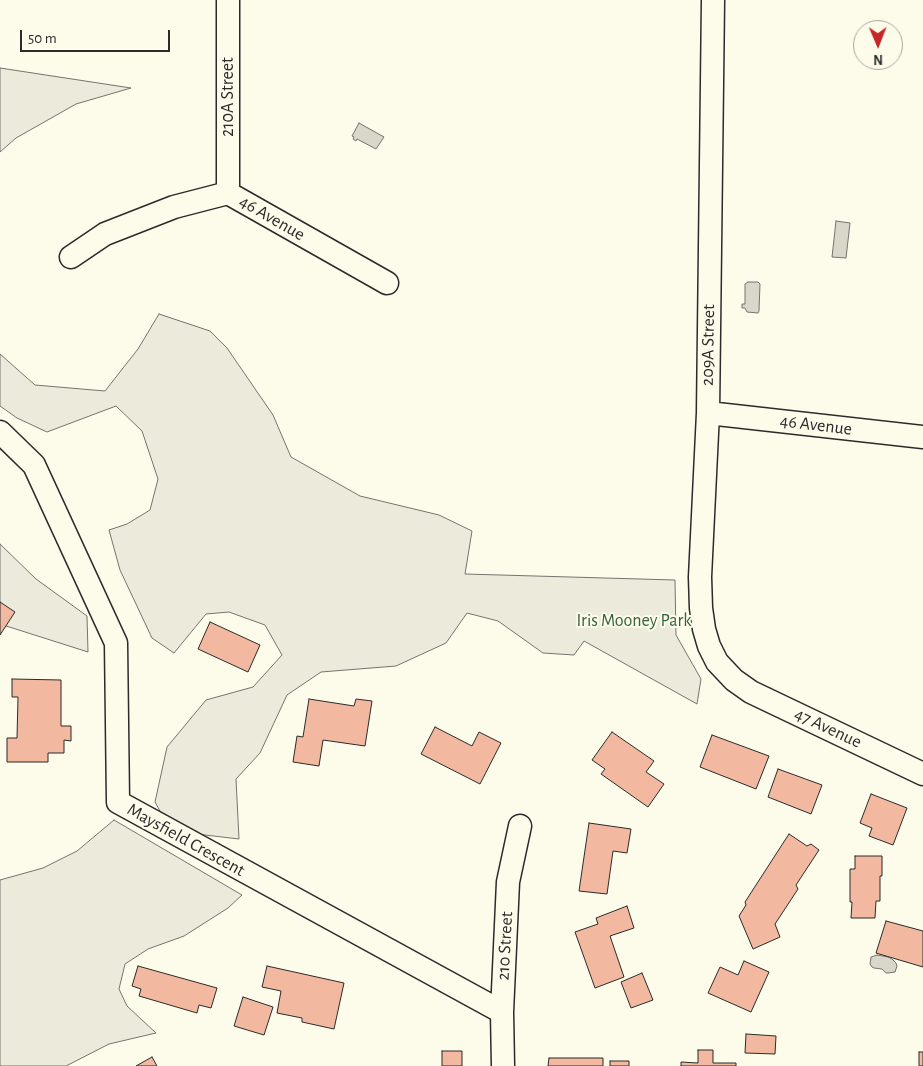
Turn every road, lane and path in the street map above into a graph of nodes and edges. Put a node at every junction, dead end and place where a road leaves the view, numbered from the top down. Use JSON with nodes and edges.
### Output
{"nodes":[{"id":1,"x":228,"y":0,"type":"edge"},
{"id":2,"x":712,"y":0,"type":"edge"},
{"id":3,"x":228,"y":193,"type":"junction"},
{"id":4,"x":71,"y":257,"type":"dead end"},
{"id":5,"x":387,"y":283,"type":"dead end"},
{"id":6,"x":708,"y":413,"type":"junction"},
{"id":7,"x":0,"y":432,"type":"edge"},
{"id":8,"x":923,"y":437,"type":"edge"},
{"id":9,"x":734,"y":680,"type":"joint"},
{"id":10,"x":923,"y":774,"type":"edge"},
{"id":11,"x":520,"y":826,"type":"dead end"},
{"id":12,"x":502,"y":1012,"type":"junction"},
{"id":13,"x":503,"y":1066,"type":"edge"}],
"edges":[{"from":1,"to":3,"type":"street","name":"210A Street"},
{"from":2,"to":6,"type":"street","name":"209A Street"},
{"from":3,"to":4,"type":"street","name":"46 Avenue"},
{"from":3,"to":5,"type":"street","name":"46 Avenue"},
{"from":6,"to":8,"type":"street","name":"46 Avenue"},
{"from":6,"to":9,"type":"street","name":"209A Street"},
{"from":7,"to":12,"type":"street","name":"Maysfield Crescent"},
{"from":9,"to":10,"type":"street","name":"47 Avenue"},
{"from":11,"to":12,"type":"street","name":"210 Street"},
{"from":12,"to":13,"type":"street","name":"210 Street"}]}
